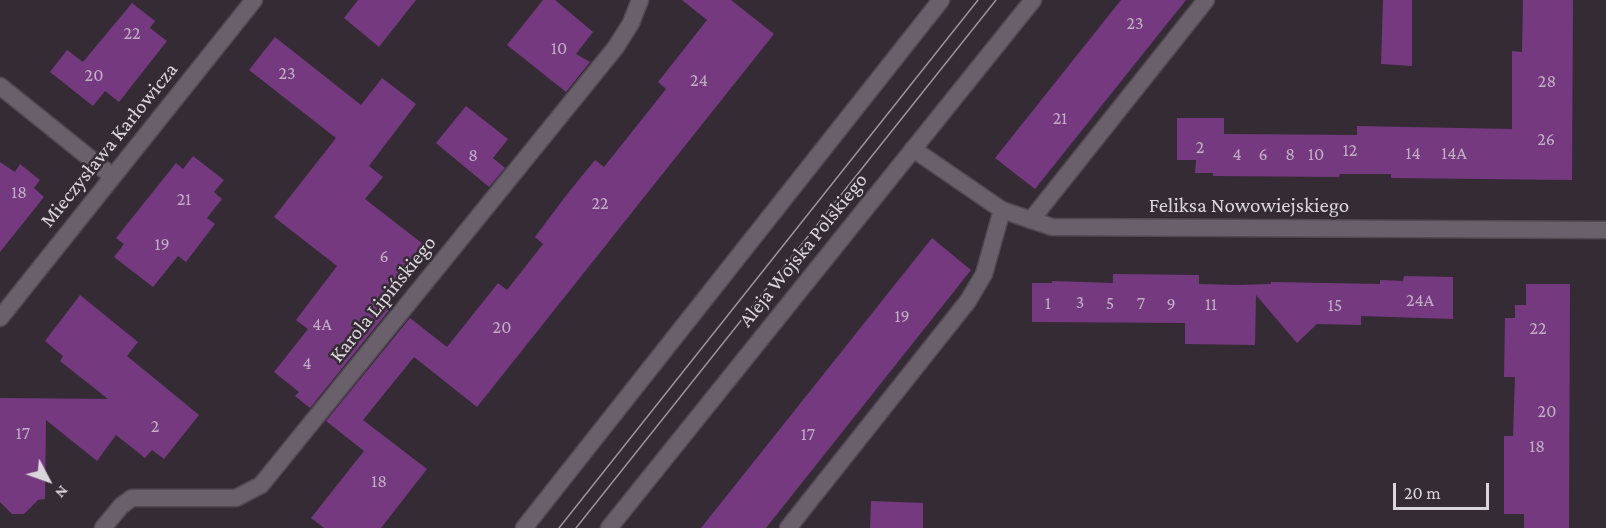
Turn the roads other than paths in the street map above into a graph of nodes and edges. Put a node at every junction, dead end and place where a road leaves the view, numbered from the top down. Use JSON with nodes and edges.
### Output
{"nodes":[{"id":1,"x":254,"y":0,"type":"edge"},
{"id":2,"x":640,"y":0,"type":"edge"},
{"id":3,"x":941,"y":0,"type":"edge"},
{"id":4,"x":1033,"y":0,"type":"edge"},
{"id":5,"x":1206,"y":0,"type":"edge"},
{"id":6,"x":0,"y":86,"type":"edge"},
{"id":7,"x":913,"y":149,"type":"junction"},
{"id":8,"x":112,"y":176,"type":"junction"},
{"id":9,"x":1002,"y":210,"type":"junction"},
{"id":10,"x":1031,"y":220,"type":"junction"},
{"id":11,"x":1606,"y":230,"type":"edge"},
{"id":12,"x":0,"y":318,"type":"edge"},
{"id":13,"x":103,"y":528,"type":"edge"},
{"id":14,"x":524,"y":528,"type":"edge"},
{"id":15,"x":609,"y":528,"type":"edge"},
{"id":16,"x":788,"y":528,"type":"edge"}],
"edges":[{"from":1,"to":8,"type":"street","name":"Mieczysława Karłowicza"},
{"from":2,"to":13,"type":"street","name":"Karola Lipińskiego"},
{"from":3,"to":14,"type":"street"},
{"from":4,"to":7,"type":"street","name":"Aleja Wojska Polskiego"},
{"from":5,"to":10,"type":"street"},
{"from":6,"to":8,"type":"street"},
{"from":7,"to":9,"type":"street","name":"Feliksa Nowowiejskiego"},
{"from":7,"to":15,"type":"street","name":"Aleja Wojska Polskiego"},
{"from":8,"to":12,"type":"street","name":"Mieczysława Karłowicza"},
{"from":9,"to":10,"type":"street","name":"Feliksa Nowowiejskiego"},
{"from":9,"to":16,"type":"street"},
{"from":10,"to":11,"type":"street","name":"Feliksa Nowowiejskiego"}]}
